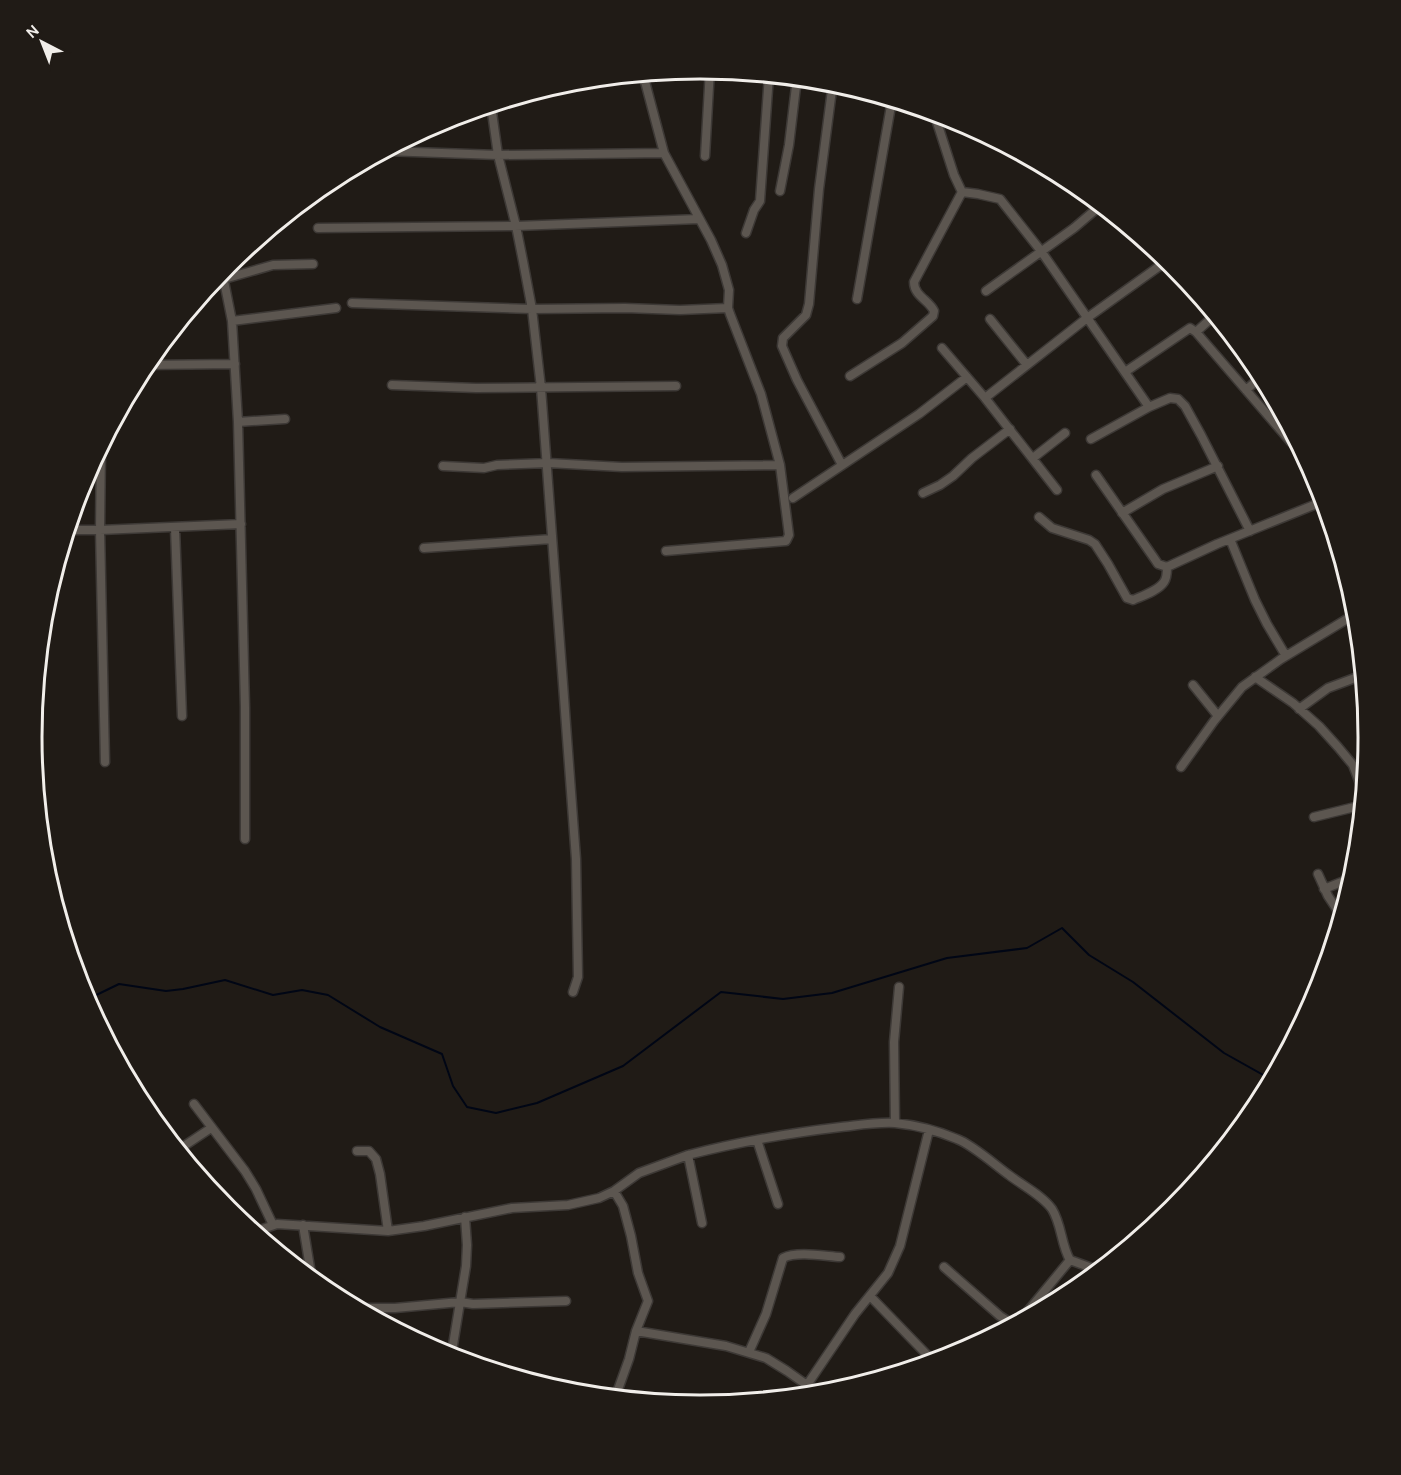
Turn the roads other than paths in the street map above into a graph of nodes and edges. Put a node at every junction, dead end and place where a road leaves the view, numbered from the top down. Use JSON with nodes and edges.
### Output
{"nodes":[{"id":1,"x":709,"y":79,"type":"edge"},
{"id":2,"x":645,"y":81,"type":"edge"},
{"id":3,"x":768,"y":83,"type":"edge"},
{"id":4,"x":796,"y":87,"type":"edge"},
{"id":5,"x":832,"y":93,"type":"edge"},
{"id":6,"x":891,"y":107,"type":"edge"},
{"id":7,"x":492,"y":113,"type":"edge"},
{"id":8,"x":937,"y":124,"type":"edge"},
{"id":9,"x":399,"y":152,"type":"edge"},
{"id":10,"x":664,"y":153,"type":"junction"},
{"id":11,"x":498,"y":155,"type":"junction"},
{"id":12,"x":705,"y":156,"type":"dead end"},
{"id":13,"x":780,"y":191,"type":"dead end"},
{"id":14,"x":962,"y":192,"type":"junction"},
{"id":15,"x":1095,"y":210,"type":"edge"},
{"id":16,"x":699,"y":219,"type":"junction"},
{"id":17,"x":516,"y":226,"type":"junction"},
{"id":18,"x":318,"y":228,"type":"dead end"},
{"id":19,"x":746,"y":233,"type":"dead end"},
{"id":20,"x":1041,"y":251,"type":"junction"},
{"id":21,"x":313,"y":264,"type":"dead end"},
{"id":22,"x":1160,"y":266,"type":"edge"},
{"id":23,"x":234,"y":273,"type":"edge"},
{"id":24,"x":225,"y":283,"type":"edge"},
{"id":25,"x":986,"y":291,"type":"dead end"},
{"id":26,"x":857,"y":299,"type":"dead end"},
{"id":27,"x":352,"y":303,"type":"dead end"},
{"id":28,"x":336,"y":308,"type":"dead end"},
{"id":29,"x":728,"y":308,"type":"junction"},
{"id":30,"x":532,"y":309,"type":"junction"},
{"id":31,"x":1087,"y":318,"type":"junction"},
{"id":32,"x":990,"y":319,"type":"dead end"},
{"id":33,"x":1209,"y":320,"type":"edge"},
{"id":34,"x":232,"y":321,"type":"junction"},
{"id":35,"x":1196,"y":332,"type":"junction"},
{"id":36,"x":942,"y":348,"type":"dead end"},
{"id":37,"x":235,"y":364,"type":"junction"},
{"id":38,"x":158,"y":365,"type":"edge"},
{"id":39,"x":1027,"y":365,"type":"junction"},
{"id":40,"x":1125,"y":372,"type":"junction"},
{"id":41,"x":850,"y":376,"type":"dead end"},
{"id":42,"x":967,"y":377,"type":"junction"},
{"id":43,"x":1255,"y":382,"type":"edge"},
{"id":44,"x":392,"y":385,"type":"dead end"},
{"id":45,"x":676,"y":386,"type":"dead end"},
{"id":46,"x":542,"y":388,"type":"junction"},
{"id":47,"x":1246,"y":390,"type":"junction"},
{"id":48,"x":985,"y":398,"type":"junction"},
{"id":49,"x":1149,"y":407,"type":"junction"},
{"id":50,"x":285,"y":419,"type":"dead end"},
{"id":51,"x":238,"y":422,"type":"junction"},
{"id":52,"x":1010,"y":429,"type":"junction"},
{"id":53,"x":1065,"y":433,"type":"dead end"},
{"id":54,"x":1286,"y":436,"type":"edge"},
{"id":55,"x":1091,"y":439,"type":"dead end"},
{"id":56,"x":1033,"y":458,"type":"junction"},
{"id":57,"x":548,"y":463,"type":"junction"},
{"id":58,"x":780,"y":465,"type":"junction"},
{"id":59,"x":842,"y":465,"type":"junction"},
{"id":60,"x":443,"y":466,"type":"dead end"},
{"id":61,"x":1218,"y":466,"type":"junction"},
{"id":62,"x":101,"y":467,"type":"edge"},
{"id":63,"x":1096,"y":475,"type":"dead end"},
{"id":64,"x":1057,"y":490,"type":"dead end"},
{"id":65,"x":923,"y":493,"type":"dead end"},
{"id":66,"x":793,"y":498,"type":"dead end"},
{"id":67,"x":1316,"y":504,"type":"edge"},
{"id":68,"x":1122,"y":513,"type":"junction"},
{"id":69,"x":1039,"y":517,"type":"dead end"},
{"id":70,"x":241,"y":525,"type":"junction"},
{"id":71,"x":175,"y":528,"type":"junction"},
{"id":72,"x":76,"y":530,"type":"edge"},
{"id":73,"x":100,"y":530,"type":"junction"},
{"id":74,"x":1250,"y":531,"type":"junction"},
{"id":75,"x":1230,"y":538,"type":"junction"},
{"id":76,"x":552,"y":539,"type":"junction"},
{"id":77,"x":424,"y":548,"type":"dead end"},
{"id":78,"x":666,"y":551,"type":"dead end"},
{"id":79,"x":1167,"y":567,"type":"junction"},
{"id":80,"x":1348,"y":619,"type":"edge"},
{"id":81,"x":1286,"y":656,"type":"junction"},
{"id":82,"x":1255,"y":677,"type":"junction"},
{"id":83,"x":1356,"y":678,"type":"edge"},
{"id":84,"x":1193,"y":685,"type":"dead end"},
{"id":85,"x":1299,"y":709,"type":"junction"},
{"id":86,"x":182,"y":716,"type":"dead end"},
{"id":87,"x":1218,"y":716,"type":"junction"},
{"id":88,"x":105,"y":762,"type":"dead end"},
{"id":89,"x":1181,"y":767,"type":"dead end"},
{"id":90,"x":1358,"y":778,"type":"edge"},
{"id":91,"x":1355,"y":808,"type":"edge"},
{"id":92,"x":1314,"y":817,"type":"dead end"},
{"id":93,"x":244,"y":839,"type":"dead end"},
{"id":94,"x":1318,"y":874,"type":"dead end"},
{"id":95,"x":1343,"y":882,"type":"edge"},
{"id":96,"x":1324,"y":889,"type":"junction"},
{"id":97,"x":1337,"y":909,"type":"edge"},
{"id":98,"x":898,"y":987,"type":"dead end"},
{"id":99,"x":573,"y":992,"type":"dead end"},
{"id":100,"x":194,"y":1104,"type":"dead end"},
{"id":101,"x":894,"y":1123,"type":"junction"},
{"id":102,"x":211,"y":1128,"type":"junction"},
{"id":103,"x":929,"y":1130,"type":"junction"},
{"id":104,"x":758,"y":1140,"type":"junction"},
{"id":105,"x":184,"y":1146,"type":"edge"},
{"id":106,"x":357,"y":1151,"type":"dead end"},
{"id":107,"x":688,"y":1155,"type":"junction"},
{"id":108,"x":614,"y":1191,"type":"junction"},
{"id":109,"x":778,"y":1204,"type":"dead end"},
{"id":110,"x":465,"y":1217,"type":"junction"},
{"id":111,"x":702,"y":1223,"type":"dead end"},
{"id":112,"x":273,"y":1225,"type":"junction"},
{"id":113,"x":303,"y":1225,"type":"junction"},
{"id":114,"x":262,"y":1229,"type":"edge"},
{"id":115,"x":388,"y":1231,"type":"junction"},
{"id":116,"x":840,"y":1257,"type":"dead end"},
{"id":117,"x":1070,"y":1260,"type":"junction"},
{"id":118,"x":310,"y":1267,"type":"edge"},
{"id":119,"x":944,"y":1267,"type":"dead end"},
{"id":120,"x":1090,"y":1268,"type":"edge"},
{"id":121,"x":870,"y":1296,"type":"junction"},
{"id":122,"x":566,"y":1301,"type":"dead end"},
{"id":123,"x":460,"y":1302,"type":"junction"},
{"id":124,"x":371,"y":1308,"type":"edge"},
{"id":125,"x":1029,"y":1308,"type":"edge"},
{"id":126,"x":1008,"y":1320,"type":"edge"},
{"id":127,"x":636,"y":1331,"type":"junction"},
{"id":128,"x":453,"y":1347,"type":"edge"},
{"id":129,"x":749,"y":1352,"type":"junction"},
{"id":130,"x":927,"y":1355,"type":"edge"},
{"id":131,"x":807,"y":1385,"type":"joint"},
{"id":132,"x":618,"y":1390,"type":"edge"}],
"edges":[{"from":1,"to":12,"type":"street"},
{"from":2,"to":10,"type":"street"},
{"from":3,"to":19,"type":"street"},
{"from":4,"to":13,"type":"street"},
{"from":5,"to":59,"type":"street"},
{"from":6,"to":26,"type":"street"},
{"from":7,"to":11,"type":"street"},
{"from":8,"to":14,"type":"street"},
{"from":9,"to":11,"type":"street"},
{"from":10,"to":11,"type":"street"},
{"from":10,"to":16,"type":"street"},
{"from":11,"to":17,"type":"street"},
{"from":14,"to":20,"type":"street"},
{"from":14,"to":41,"type":"street"},
{"from":15,"to":20,"type":"street"},
{"from":16,"to":17,"type":"street"},
{"from":16,"to":29,"type":"street"},
{"from":17,"to":18,"type":"street"},
{"from":17,"to":30,"type":"street"},
{"from":20,"to":25,"type":"street"},
{"from":20,"to":31,"type":"street"},
{"from":21,"to":23,"type":"street"},
{"from":22,"to":31,"type":"street"},
{"from":24,"to":34,"type":"street"},
{"from":27,"to":30,"type":"street"},
{"from":28,"to":34,"type":"street"},
{"from":29,"to":30,"type":"street"},
{"from":29,"to":58,"type":"street"},
{"from":30,"to":46,"type":"street"},
{"from":31,"to":39,"type":"street"},
{"from":31,"to":40,"type":"street"},
{"from":32,"to":39,"type":"street"},
{"from":33,"to":35,"type":"street"},
{"from":34,"to":37,"type":"street"},
{"from":35,"to":40,"type":"street"},
{"from":35,"to":47,"type":"street"},
{"from":36,"to":42,"type":"street"},
{"from":37,"to":38,"type":"street"},
{"from":37,"to":51,"type":"street"},
{"from":39,"to":48,"type":"street"},
{"from":40,"to":49,"type":"street"},
{"from":42,"to":48,"type":"street"},
{"from":42,"to":59,"type":"street"},
{"from":43,"to":47,"type":"street"},
{"from":44,"to":46,"type":"street"},
{"from":45,"to":46,"type":"street"},
{"from":46,"to":57,"type":"street"},
{"from":47,"to":54,"type":"street"},
{"from":48,"to":52,"type":"street"},
{"from":49,"to":55,"type":"street"},
{"from":49,"to":61,"type":"street"},
{"from":50,"to":51,"type":"street"},
{"from":51,"to":70,"type":"street"},
{"from":52,"to":56,"type":"street"},
{"from":52,"to":65,"type":"street"},
{"from":53,"to":56,"type":"street"},
{"from":56,"to":64,"type":"street"},
{"from":57,"to":58,"type":"street"},
{"from":57,"to":60,"type":"street"},
{"from":57,"to":76,"type":"street"},
{"from":58,"to":78,"type":"street"},
{"from":59,"to":66,"type":"street"},
{"from":61,"to":68,"type":"street"},
{"from":61,"to":74,"type":"street"},
{"from":62,"to":73,"type":"street"},
{"from":63,"to":68,"type":"street"},
{"from":67,"to":74,"type":"street"},
{"from":68,"to":79,"type":"street"},
{"from":69,"to":79,"type":"street"},
{"from":70,"to":71,"type":"street"},
{"from":70,"to":93,"type":"street"},
{"from":71,"to":73,"type":"street"},
{"from":71,"to":86,"type":"street"},
{"from":72,"to":73,"type":"street"},
{"from":73,"to":88,"type":"street"},
{"from":74,"to":75,"type":"street"},
{"from":75,"to":79,"type":"street"},
{"from":75,"to":81,"type":"street"},
{"from":76,"to":77,"type":"street"},
{"from":76,"to":99,"type":"street"},
{"from":80,"to":81,"type":"street"},
{"from":81,"to":82,"type":"street"},
{"from":82,"to":85,"type":"street"},
{"from":82,"to":87,"type":"street"},
{"from":83,"to":85,"type":"street"},
{"from":84,"to":87,"type":"street"},
{"from":85,"to":90,"type":"street"},
{"from":87,"to":89,"type":"street"},
{"from":91,"to":92,"type":"street"},
{"from":94,"to":96,"type":"street"},
{"from":95,"to":96,"type":"street"},
{"from":96,"to":97,"type":"street"},
{"from":98,"to":101,"type":"street"},
{"from":100,"to":102,"type":"street"},
{"from":101,"to":103,"type":"street"},
{"from":101,"to":104,"type":"street"},
{"from":102,"to":105,"type":"street"},
{"from":102,"to":112,"type":"street"},
{"from":103,"to":117,"type":"street"},
{"from":103,"to":121,"type":"street"},
{"from":104,"to":107,"type":"street"},
{"from":104,"to":109,"type":"street"},
{"from":106,"to":115,"type":"street"},
{"from":107,"to":108,"type":"street"},
{"from":107,"to":111,"type":"street"},
{"from":108,"to":110,"type":"street"},
{"from":108,"to":127,"type":"street"},
{"from":110,"to":115,"type":"street"},
{"from":110,"to":123,"type":"street"},
{"from":112,"to":113,"type":"street"},
{"from":112,"to":114,"type":"street"},
{"from":113,"to":115,"type":"street"},
{"from":113,"to":118,"type":"street"},
{"from":116,"to":129,"type":"street"},
{"from":117,"to":120,"type":"street"},
{"from":117,"to":125,"type":"street"},
{"from":119,"to":126,"type":"street"},
{"from":121,"to":130,"type":"street"},
{"from":121,"to":131,"type":"street"},
{"from":122,"to":123,"type":"street"},
{"from":123,"to":124,"type":"street"},
{"from":123,"to":128,"type":"street"},
{"from":127,"to":129,"type":"street"},
{"from":127,"to":132,"type":"street"},
{"from":129,"to":131,"type":"street"}]}
